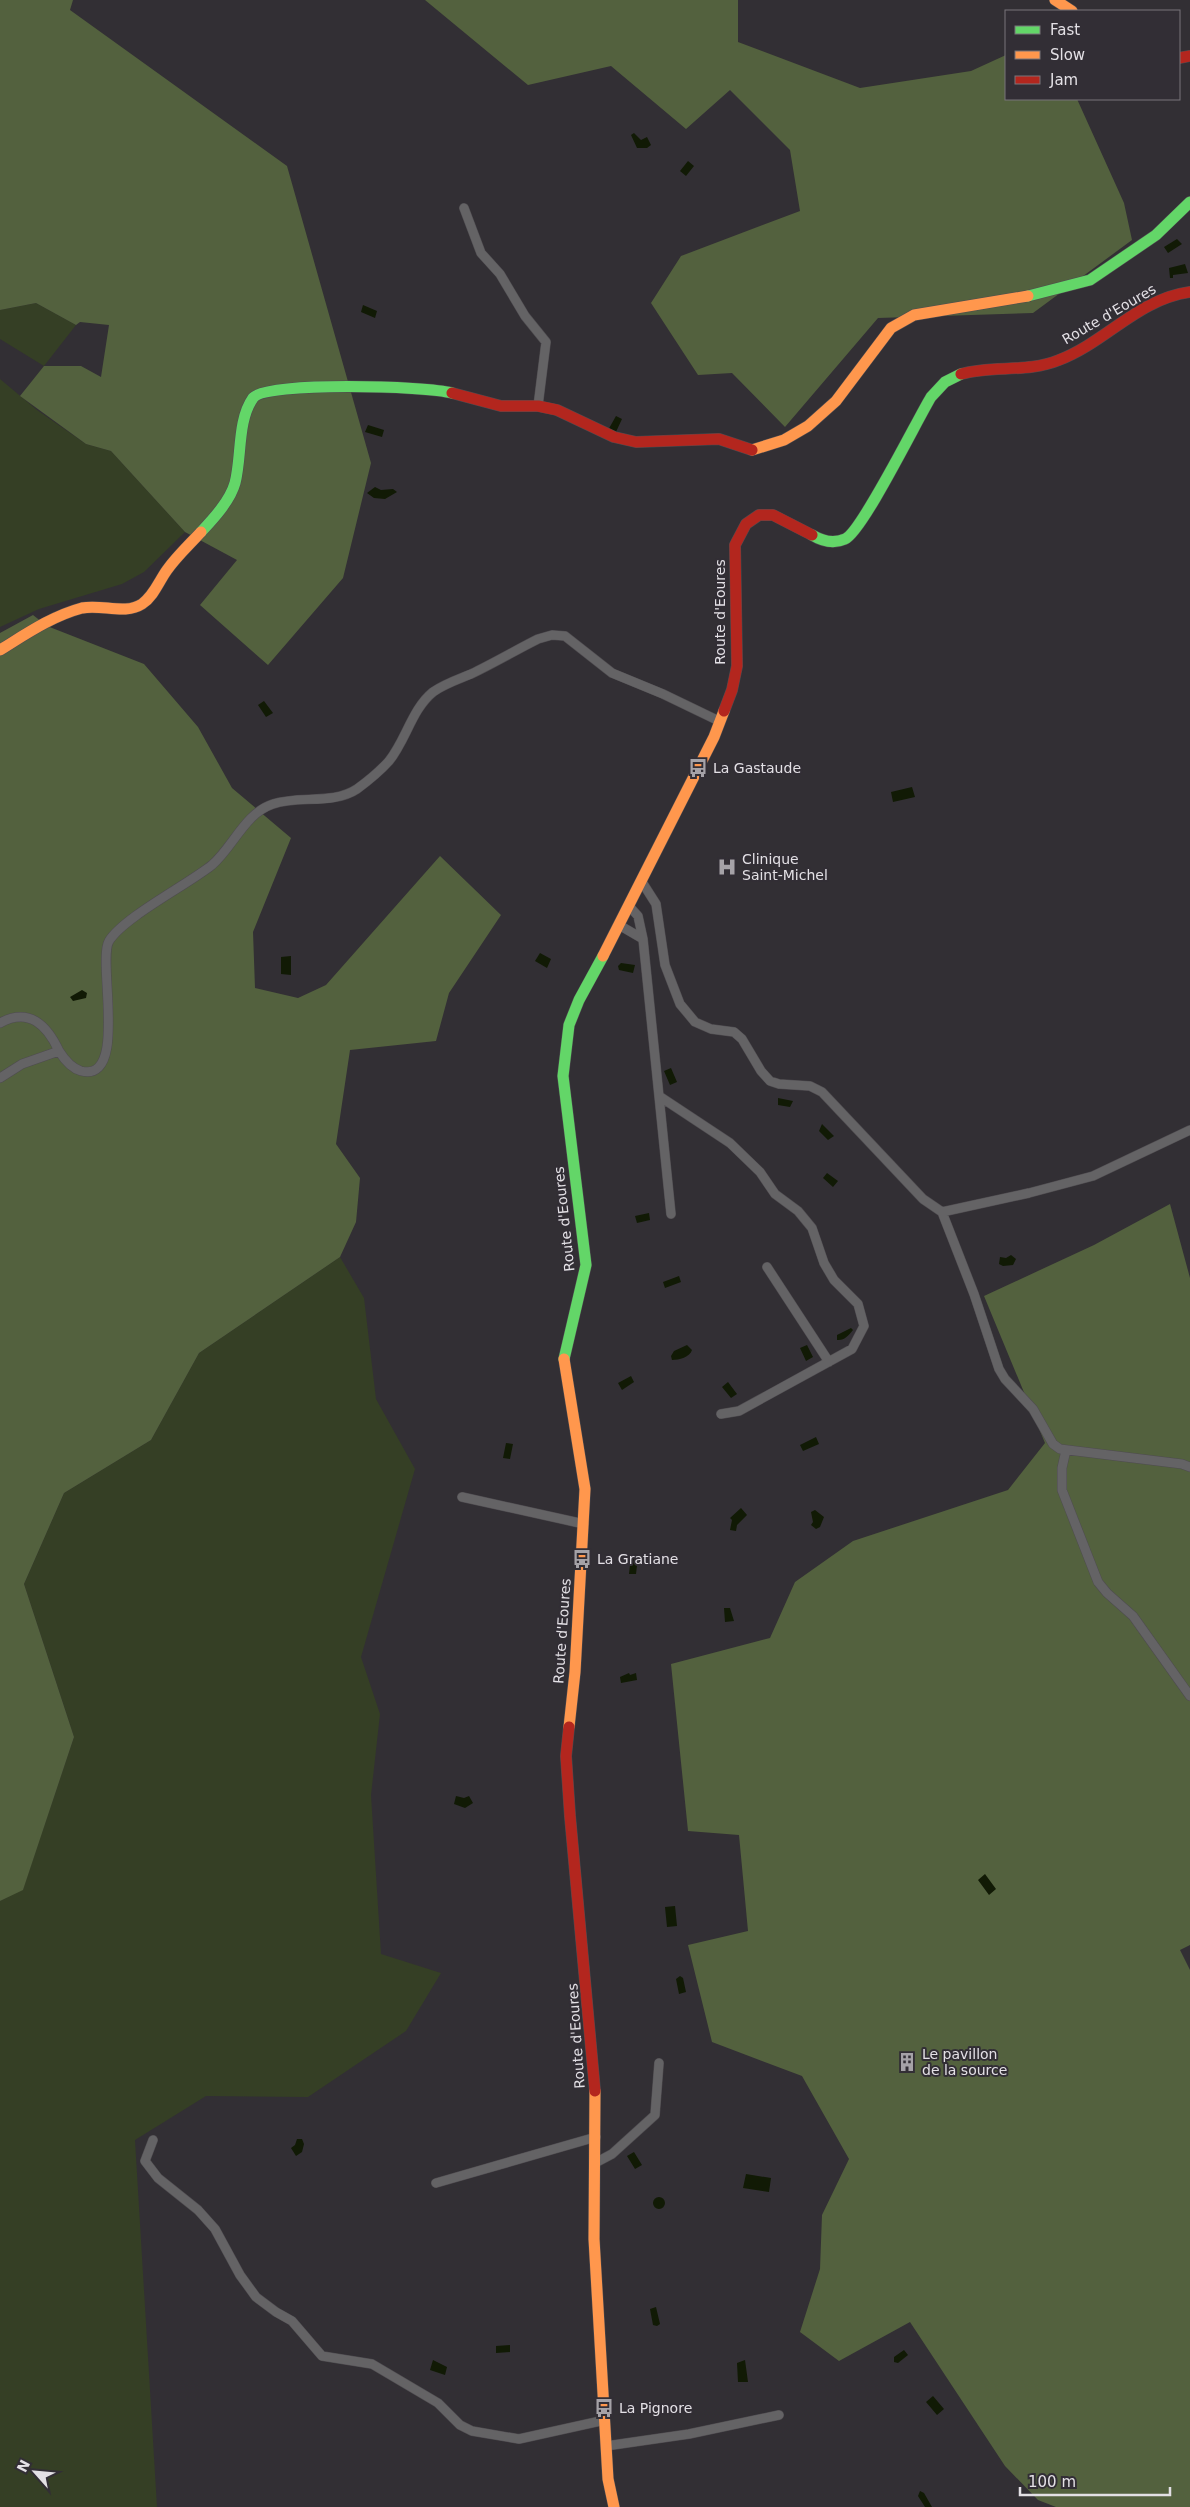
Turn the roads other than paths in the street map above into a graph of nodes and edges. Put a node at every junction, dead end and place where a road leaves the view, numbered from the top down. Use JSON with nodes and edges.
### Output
{"nodes":[{"id":1,"x":1054,"y":0,"type":"edge"},
{"id":2,"x":1070,"y":10,"type":"edge"},
{"id":3,"x":1190,"y":202,"type":"edge"},
{"id":4,"x":464,"y":208,"type":"dead end"},
{"id":5,"x":1190,"y":292,"type":"edge"},
{"id":6,"x":538,"y":406,"type":"junction"},
{"id":7,"x":0,"y":650,"type":"edge"},
{"id":8,"x":720,"y":721,"type":"junction"},
{"id":9,"x":642,"y":882,"type":"junction"},
{"id":10,"x":628,"y":906,"type":"junction"},
{"id":11,"x":618,"y":925,"type":"junction"},
{"id":12,"x":643,"y":939,"type":"junction"},
{"id":13,"x":0,"y":1023,"type":"edge"},
{"id":14,"x":59,"y":1051,"type":"junction"},
{"id":15,"x":0,"y":1078,"type":"edge"},
{"id":16,"x":659,"y":1096,"type":"junction"},
{"id":17,"x":1190,"y":1130,"type":"edge"},
{"id":18,"x":942,"y":1212,"type":"junction"},
{"id":19,"x":672,"y":1214,"type":"dead end"},
{"id":20,"x":767,"y":1267,"type":"dead end"},
{"id":21,"x":829,"y":1362,"type":"junction"},
{"id":22,"x":721,"y":1414,"type":"dead end"},
{"id":23,"x":1066,"y":1450,"type":"junction"},
{"id":24,"x":1190,"y":1467,"type":"edge"},
{"id":25,"x":462,"y":1497,"type":"dead end"},
{"id":26,"x":584,"y":1524,"type":"junction"},
{"id":27,"x":1190,"y":1696,"type":"edge"},
{"id":28,"x":659,"y":2063,"type":"dead end"},
{"id":29,"x":596,"y":2137,"type":"junction"},
{"id":30,"x":153,"y":2140,"type":"dead end"},
{"id":31,"x":596,"y":2164,"type":"junction"},
{"id":32,"x":436,"y":2183,"type":"dead end"},
{"id":33,"x":779,"y":2415,"type":"dead end"},
{"id":34,"x":605,"y":2420,"type":"junction"},
{"id":35,"x":606,"y":2446,"type":"junction"},
{"id":36,"x":614,"y":2507,"type":"edge"}],
"edges":[{"from":1,"to":2,"type":"street"},
{"from":3,"to":6,"type":"street"},
{"from":4,"to":6,"type":"street"},
{"from":5,"to":8,"type":"street","name":"Route d'Eoures"},
{"from":6,"to":7,"type":"street"},
{"from":8,"to":9,"type":"street","name":"Route d'Eoures"},
{"from":8,"to":14,"type":"street"},
{"from":9,"to":10,"type":"street","name":"Route d'Eoures"},
{"from":9,"to":18,"type":"street"},
{"from":10,"to":11,"type":"street","name":"Route d'Eoures"},
{"from":10,"to":12,"type":"street"},
{"from":11,"to":12,"type":"street"},
{"from":11,"to":26,"type":"street","name":"Route d'Eoures"},
{"from":12,"to":16,"type":"street"},
{"from":13,"to":14,"type":"street"},
{"from":14,"to":15,"type":"street"},
{"from":16,"to":19,"type":"street"},
{"from":16,"to":21,"type":"street"},
{"from":17,"to":18,"type":"street"},
{"from":18,"to":23,"type":"street"},
{"from":20,"to":21,"type":"street"},
{"from":21,"to":22,"type":"street"},
{"from":23,"to":24,"type":"street"},
{"from":23,"to":27,"type":"street"},
{"from":25,"to":26,"type":"street"},
{"from":26,"to":29,"type":"street","name":"Route d'Eoures"},
{"from":28,"to":31,"type":"street"},
{"from":29,"to":31,"type":"street","name":"Route d'Eoures"},
{"from":29,"to":32,"type":"street"},
{"from":30,"to":34,"type":"street"},
{"from":31,"to":34,"type":"street","name":"Route d'Eoures"},
{"from":33,"to":35,"type":"street"},
{"from":34,"to":35,"type":"street","name":"Route d'Eoures"},
{"from":35,"to":36,"type":"street","name":"Route d'Eoures"}]}
